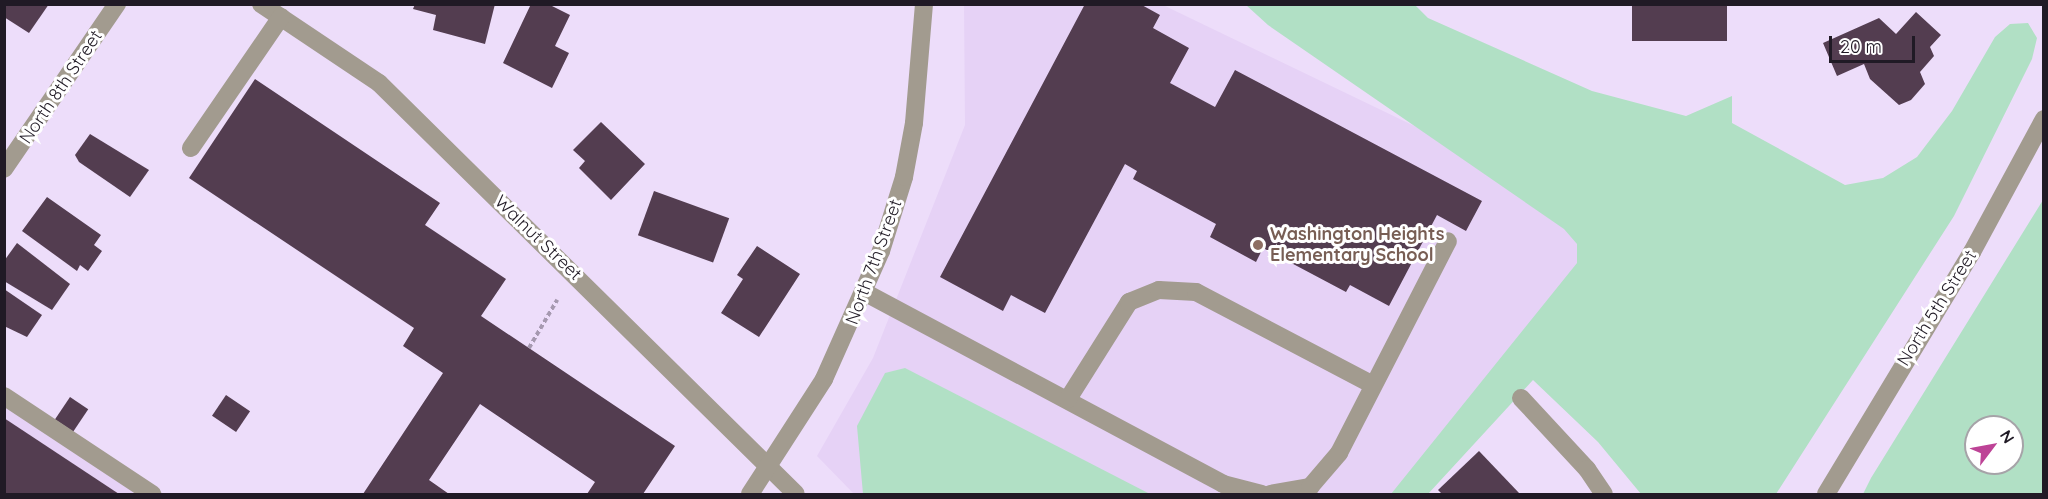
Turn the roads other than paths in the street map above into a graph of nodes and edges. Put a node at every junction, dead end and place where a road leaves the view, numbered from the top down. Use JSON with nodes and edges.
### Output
{"nodes":[{"id":1,"x":117,"y":4,"type":"edge"},
{"id":2,"x":261,"y":4,"type":"edge"},
{"id":3,"x":924,"y":4,"type":"edge"},
{"id":4,"x":280,"y":17,"type":"junction"},
{"id":5,"x":2043,"y":120,"type":"edge"},
{"id":6,"x":191,"y":148,"type":"dead end"},
{"id":7,"x":4,"y":169,"type":"edge"},
{"id":8,"x":1448,"y":241,"type":"dead end"},
{"id":9,"x":864,"y":292,"type":"junction"},
{"id":10,"x":1374,"y":385,"type":"junction"},
{"id":11,"x":4,"y":396,"type":"edge"},
{"id":12,"x":1521,"y":398,"type":"dead end"},
{"id":13,"x":1068,"y":399,"type":"junction"},
{"id":14,"x":769,"y":466,"type":"junction"},
{"id":15,"x":152,"y":495,"type":"edge"},
{"id":16,"x":750,"y":495,"type":"edge"},
{"id":17,"x":796,"y":495,"type":"edge"},
{"id":18,"x":1262,"y":495,"type":"edge"},
{"id":19,"x":1270,"y":495,"type":"edge"},
{"id":20,"x":1604,"y":495,"type":"edge"},
{"id":21,"x":1826,"y":495,"type":"edge"}],
"edges":[{"from":1,"to":7,"type":"street","name":"North 8th Street"},
{"from":2,"to":4,"type":"street","name":"Walnut Street"},
{"from":3,"to":9,"type":"street","name":"North 7th Street"},
{"from":4,"to":6,"type":"street"},
{"from":4,"to":14,"type":"street","name":"Walnut Street"},
{"from":5,"to":21,"type":"street","name":"North 5th Street"},
{"from":8,"to":10,"type":"street"},
{"from":9,"to":13,"type":"street"},
{"from":9,"to":14,"type":"street","name":"North 7th Street"},
{"from":10,"to":13,"type":"street"},
{"from":10,"to":19,"type":"street"},
{"from":11,"to":15,"type":"street"},
{"from":12,"to":20,"type":"street"},
{"from":13,"to":18,"type":"street"},
{"from":14,"to":16,"type":"street","name":"North 7th Street"},
{"from":14,"to":17,"type":"street","name":"Walnut Street"}]}
